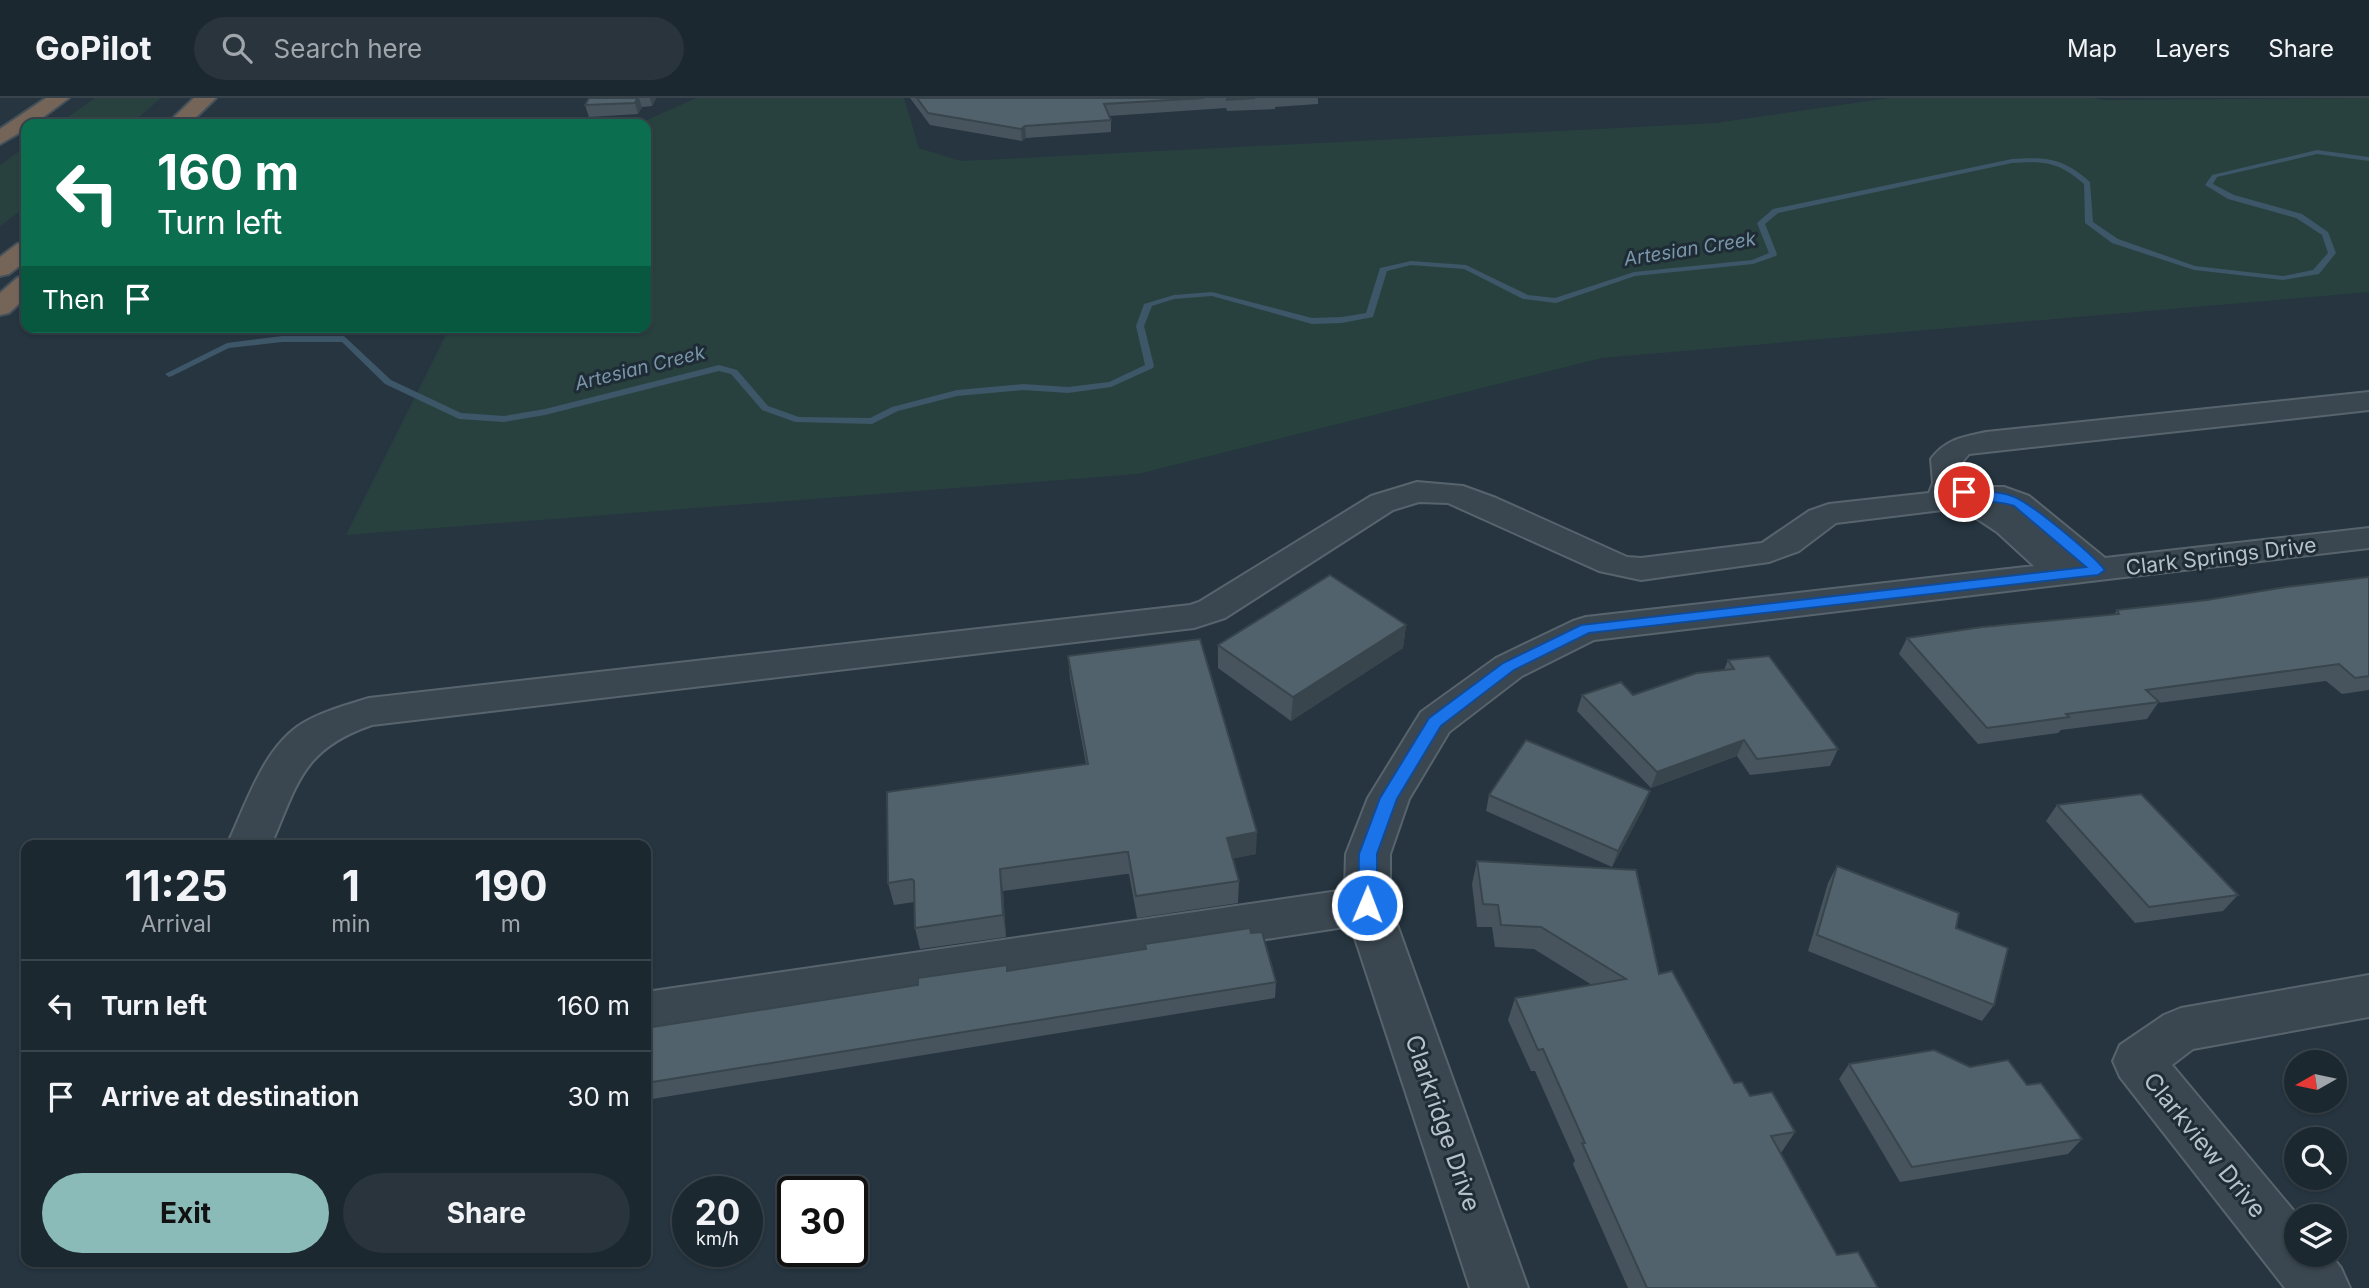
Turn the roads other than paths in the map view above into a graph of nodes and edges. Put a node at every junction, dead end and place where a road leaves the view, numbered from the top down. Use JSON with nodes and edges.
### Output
{"nodes":[{"id":1,"x":59,"y":98,"type":"edge"},
{"id":2,"x":206,"y":98,"type":"edge"},
{"id":3,"x":216,"y":98,"type":"edge"},
{"id":4,"x":28,"y":119,"type":"edge"},
{"id":5,"x":183,"y":119,"type":"edge"},
{"id":6,"x":199,"y":119,"type":"edge"},
{"id":7,"x":21,"y":124,"type":"edge"},
{"id":8,"x":0,"y":138,"type":"edge"},
{"id":9,"x":21,"y":253,"type":"edge"},
{"id":10,"x":0,"y":269,"type":"edge"},
{"id":11,"x":21,"y":288,"type":"edge"},
{"id":12,"x":0,"y":307,"type":"edge"},
{"id":13,"x":2369,"y":401,"type":"edge"},
{"id":14,"x":1964,"y":492,"type":"junction"},
{"id":15,"x":2369,"y":538,"type":"edge"},
{"id":16,"x":2080,"y":572,"type":"junction"},
{"id":17,"x":251,"y":840,"type":"edge"},
{"id":18,"x":1367,"y":905,"type":"junction"},
{"id":19,"x":1386,"y":958,"type":"joint"},
{"id":20,"x":2369,"y":996,"type":"edge"},
{"id":21,"x":651,"y":1012,"type":"edge"},
{"id":22,"x":1499,"y":1288,"type":"edge"},
{"id":23,"x":2321,"y":1288,"type":"edge"}],
"edges":[{"from":1,"to":4,"type":"highway"},
{"from":2,"to":5,"type":"highway"},
{"from":3,"to":6,"type":"highway"},
{"from":7,"to":8,"type":"highway"},
{"from":9,"to":10,"type":"highway"},
{"from":11,"to":12,"type":"highway"},
{"from":13,"to":14,"type":"street"},
{"from":14,"to":16,"type":"street"},
{"from":14,"to":17,"type":"street"},
{"from":15,"to":16,"type":"street","name":"Clark Springs Drive"},
{"from":16,"to":18,"type":"street","name":"Clark Springs Drive"},
{"from":18,"to":19,"type":"street","name":"Clark Springs Drive"},
{"from":18,"to":21,"type":"street"},
{"from":19,"to":22,"type":"street","name":"Clarkridge Drive"},
{"from":20,"to":23,"type":"street","name":"Clarkview Drive"}]}
